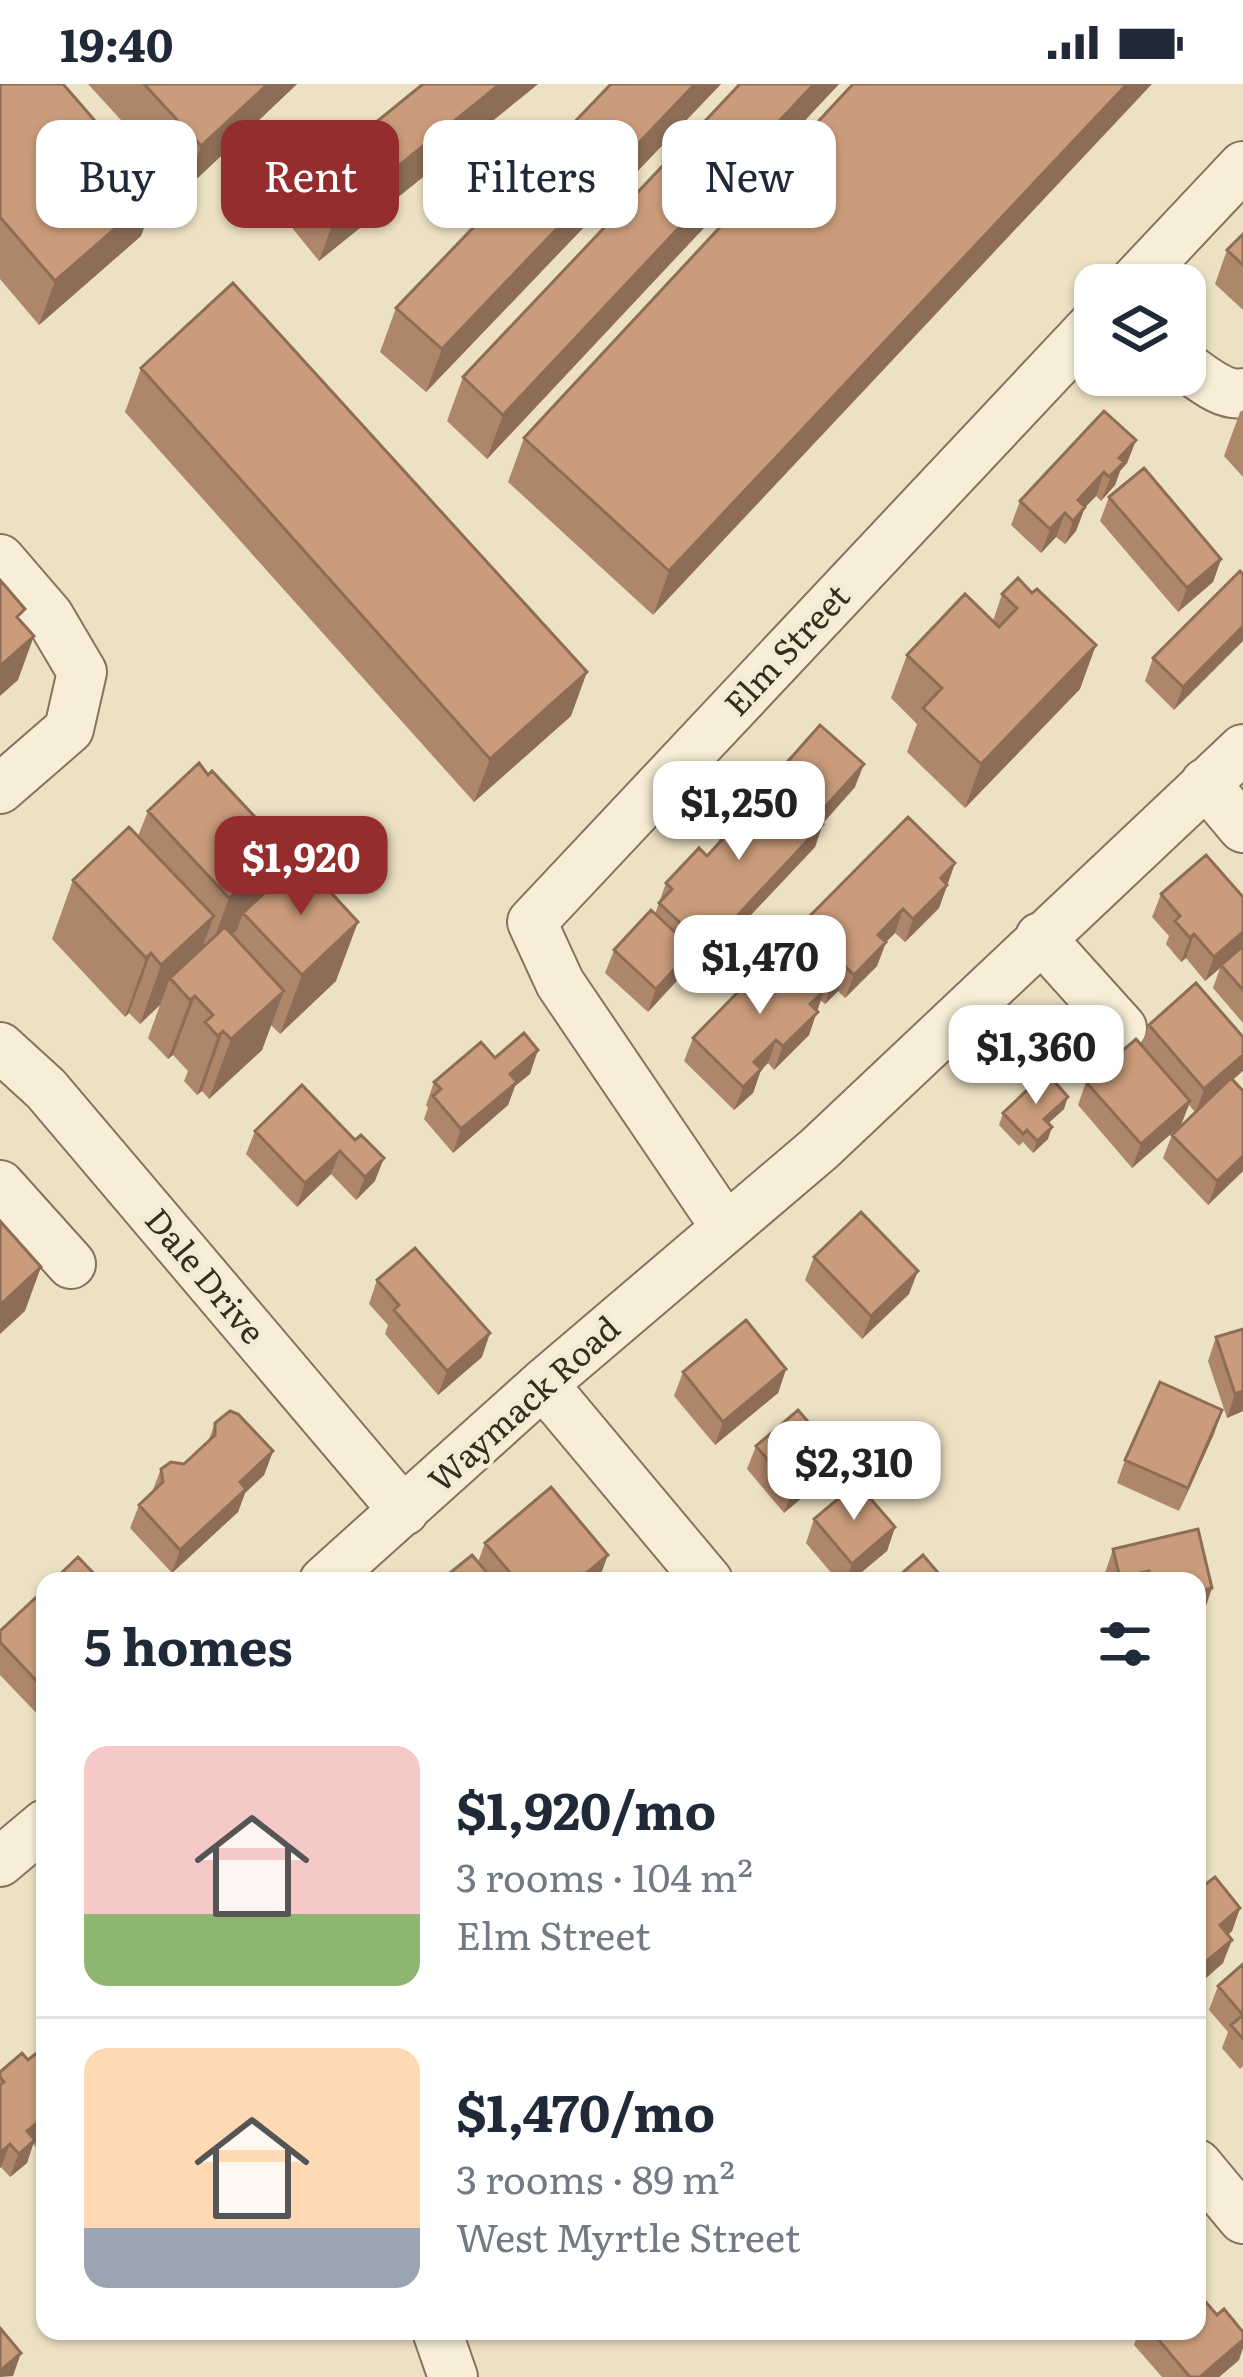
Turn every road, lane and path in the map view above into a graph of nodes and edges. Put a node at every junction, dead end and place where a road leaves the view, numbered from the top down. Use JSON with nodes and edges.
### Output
{"nodes":[{"id":1,"x":1243,"y":166,"type":"edge"},
{"id":2,"x":1151,"y":264,"type":"edge"},
{"id":3,"x":1074,"y":345,"type":"edge"},
{"id":4,"x":1206,"y":379,"type":"edge"},
{"id":5,"x":1243,"y":393,"type":"edge"},
{"id":6,"x":0,"y":560,"type":"edge"},
{"id":7,"x":1243,"y":748,"type":"edge"},
{"id":8,"x":1205,"y":783,"type":"junction"},
{"id":9,"x":0,"y":789,"type":"edge"},
{"id":10,"x":1243,"y":828,"type":"edge"},
{"id":11,"x":1040,"y":937,"type":"junction"},
{"id":12,"x":1122,"y":1028,"type":"dead end"},
{"id":13,"x":0,"y":1047,"type":"edge"},
{"id":14,"x":0,"y":1185,"type":"edge"},
{"id":15,"x":726,"y":1228,"type":"junction"},
{"id":16,"x":71,"y":1264,"type":"dead end"},
{"id":17,"x":543,"y":1384,"type":"junction"},
{"id":18,"x":404,"y":1511,"type":"junction"},
{"id":19,"x":334,"y":1572,"type":"edge"},
{"id":20,"x":696,"y":1572,"type":"edge"},
{"id":21,"x":36,"y":1832,"type":"edge"},
{"id":22,"x":0,"y":1862,"type":"edge"},
{"id":23,"x":1206,"y":2175,"type":"edge"},
{"id":24,"x":1243,"y":2219,"type":"edge"},
{"id":25,"x":440,"y":2340,"type":"edge"},
{"id":26,"x":454,"y":2377,"type":"edge"}],
"edges":[{"from":1,"to":2,"type":"street"},
{"from":3,"to":15,"type":"street","name":"Elm Street"},
{"from":4,"to":5,"type":"street"},
{"from":6,"to":9,"type":"street"},
{"from":7,"to":8,"type":"street","name":"Waymack Road"},
{"from":8,"to":10,"type":"street"},
{"from":8,"to":11,"type":"street","name":"Waymack Road"},
{"from":11,"to":12,"type":"street"},
{"from":11,"to":15,"type":"street","name":"Waymack Road"},
{"from":13,"to":18,"type":"street","name":"Dale Drive"},
{"from":14,"to":16,"type":"street"},
{"from":15,"to":17,"type":"street","name":"Waymack Road"},
{"from":17,"to":18,"type":"street","name":"Waymack Road"},
{"from":17,"to":20,"type":"street"},
{"from":18,"to":19,"type":"street","name":"Waymack Road"},
{"from":21,"to":22,"type":"street"},
{"from":23,"to":24,"type":"street"},
{"from":25,"to":26,"type":"street"}]}
